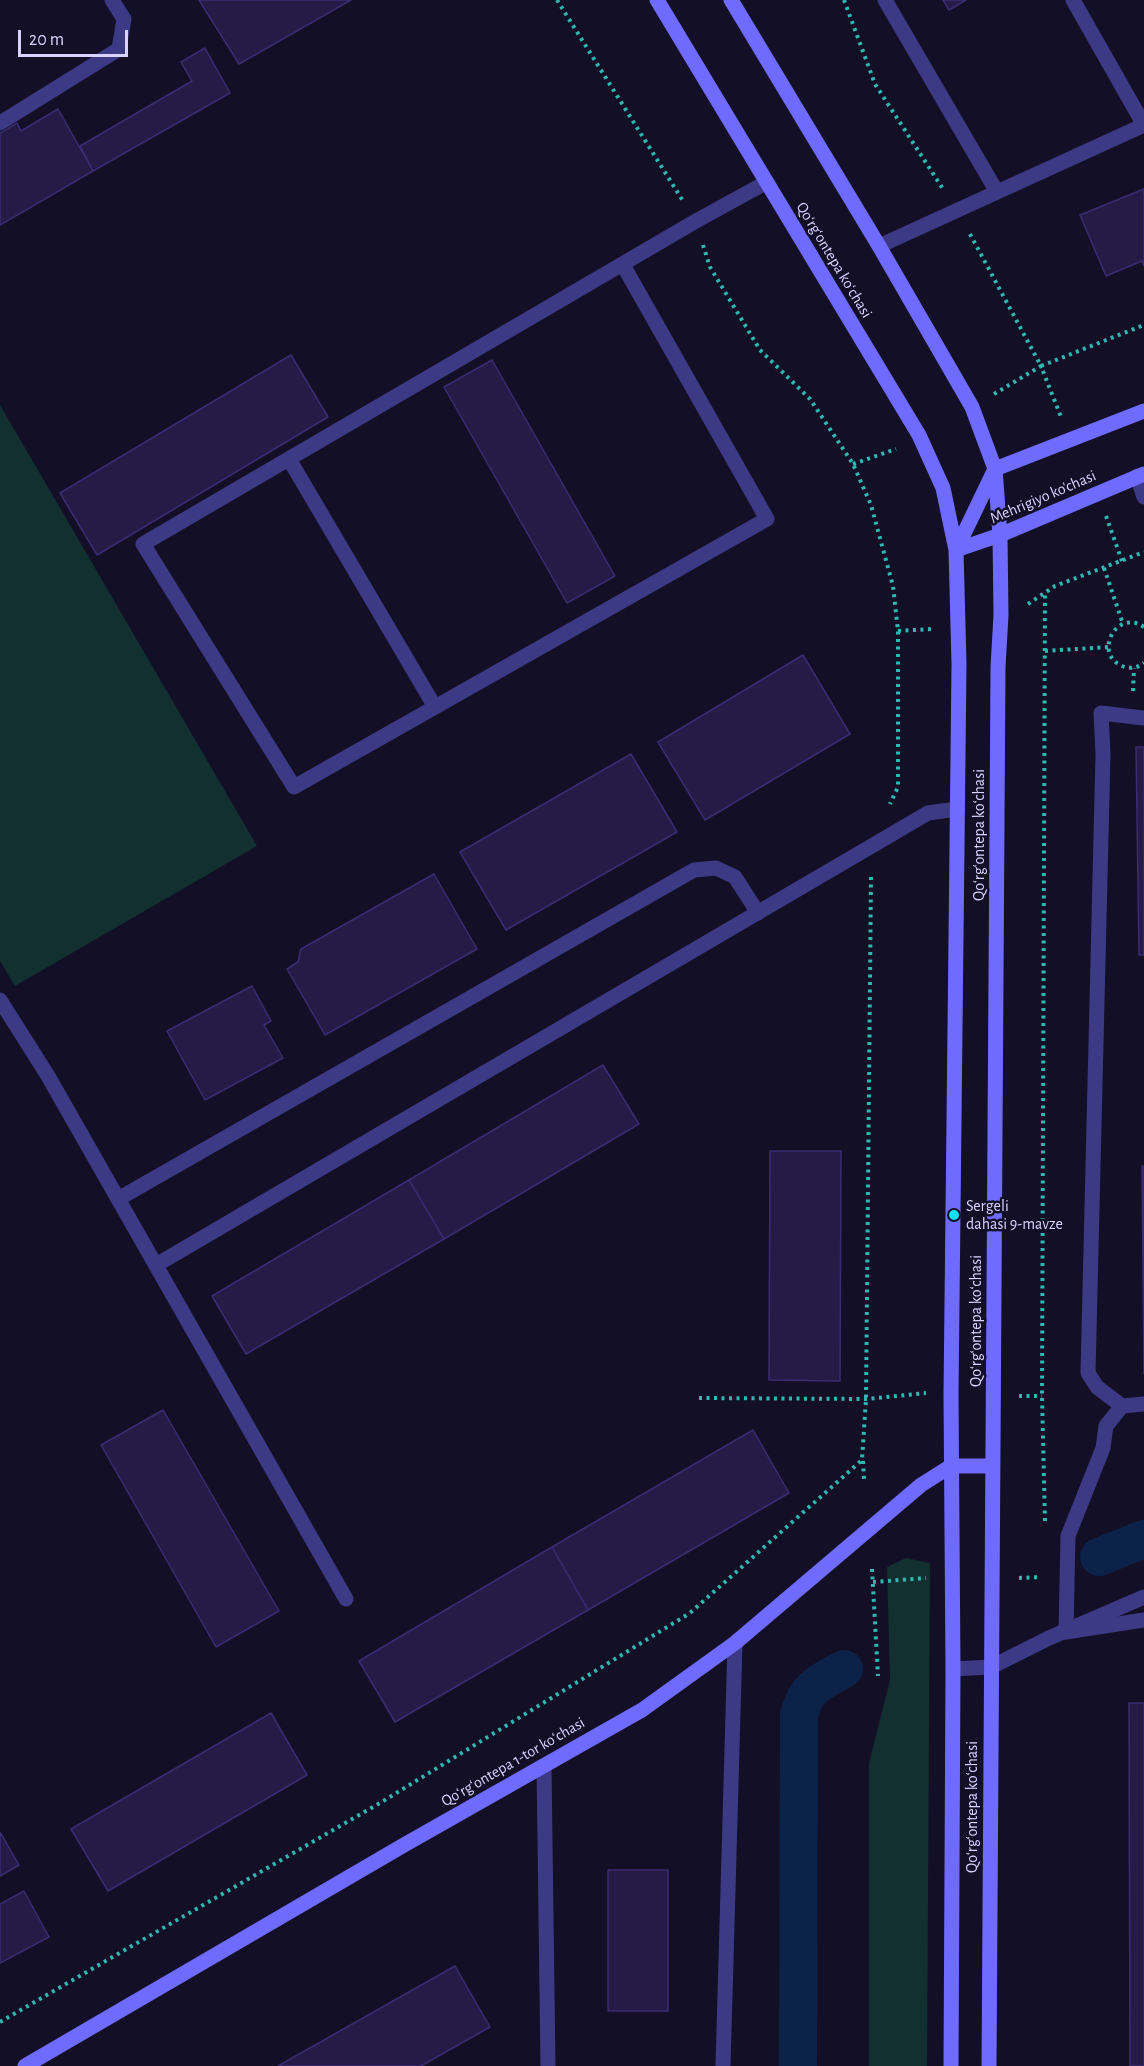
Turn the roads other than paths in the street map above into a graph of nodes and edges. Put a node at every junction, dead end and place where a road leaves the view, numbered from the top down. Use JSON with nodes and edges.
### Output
{"nodes":[{"id":1,"x":112,"y":0,"type":"edge"},
{"id":2,"x":657,"y":0,"type":"edge"},
{"id":3,"x":731,"y":0,"type":"edge"},
{"id":4,"x":885,"y":0,"type":"edge"},
{"id":5,"x":1073,"y":0,"type":"edge"},
{"id":6,"x":0,"y":123,"type":"edge"},
{"id":7,"x":1144,"y":125,"type":"edge"},
{"id":8,"x":767,"y":182,"type":"junction"},
{"id":9,"x":997,"y":192,"type":"junction"},
{"id":10,"x":879,"y":246,"type":"junction"},
{"id":11,"x":623,"y":265,"type":"junction"},
{"id":12,"x":1144,"y":411,"type":"edge"},
{"id":13,"x":289,"y":459,"type":"junction"},
{"id":14,"x":995,"y":469,"type":"junction"},
{"id":15,"x":1141,"y":475,"type":"edge"},
{"id":16,"x":1144,"y":497,"type":"edge"},
{"id":17,"x":1000,"y":535,"type":"junction"},
{"id":18,"x":956,"y":550,"type":"junction"},
{"id":19,"x":435,"y":707,"type":"junction"},
{"id":20,"x":1144,"y":718,"type":"edge"},
{"id":21,"x":957,"y":809,"type":"junction"},
{"id":22,"x":758,"y":913,"type":"junction"},
{"id":23,"x":0,"y":1000,"type":"edge"},
{"id":24,"x":118,"y":1199,"type":"junction"},
{"id":25,"x":156,"y":1265,"type":"junction"},
{"id":26,"x":1144,"y":1404,"type":"edge"},
{"id":27,"x":1122,"y":1406,"type":"junction"},
{"id":28,"x":951,"y":1466,"type":"junction"},
{"id":29,"x":993,"y":1466,"type":"junction"},
{"id":30,"x":1144,"y":1597,"type":"edge"},
{"id":31,"x":346,"y":1599,"type":"dead end"},
{"id":32,"x":1144,"y":1620,"type":"edge"},
{"id":33,"x":1066,"y":1632,"type":"junction"},
{"id":34,"x":735,"y":1643,"type":"junction"},
{"id":35,"x":991,"y":1667,"type":"junction"},
{"id":36,"x":953,"y":1669,"type":"junction"},
{"id":37,"x":544,"y":1766,"type":"junction"},
{"id":38,"x":25,"y":2066,"type":"edge"},
{"id":39,"x":548,"y":2066,"type":"edge"},
{"id":40,"x":723,"y":2066,"type":"edge"},
{"id":41,"x":951,"y":2066,"type":"edge"},
{"id":42,"x":989,"y":2066,"type":"edge"}],
"edges":[{"from":1,"to":6,"type":"street"},
{"from":2,"to":8,"type":"main road","name":"Qoʻrgʻontepa koʻchasi"},
{"from":3,"to":10,"type":"main road","name":"Qoʻrgʻontepa koʻchasi"},
{"from":4,"to":9,"type":"street"},
{"from":5,"to":7,"type":"street"},
{"from":7,"to":9,"type":"street"},
{"from":8,"to":11,"type":"street"},
{"from":8,"to":18,"type":"main road","name":"Qoʻrgʻontepa koʻchasi"},
{"from":9,"to":10,"type":"street"},
{"from":10,"to":14,"type":"main road","name":"Qoʻrgʻontepa koʻchasi"},
{"from":11,"to":13,"type":"street"},
{"from":11,"to":19,"type":"street"},
{"from":12,"to":14,"type":"main road"},
{"from":13,"to":19,"type":"street"},
{"from":13,"to":19,"type":"street"},
{"from":14,"to":17,"type":"main road","name":"Qoʻrgʻontepa koʻchasi"},
{"from":14,"to":18,"type":"main road","name":"Qoʻrgʻontepa koʻchasi"},
{"from":15,"to":16,"type":"street"},
{"from":15,"to":17,"type":"main road","name":"Mehrigiyo ko'chasi"},
{"from":17,"to":18,"type":"main road","name":"Mehrigiyo ko'chasi"},
{"from":17,"to":29,"type":"main road","name":"Qoʻrgʻontepa koʻchasi"},
{"from":18,"to":21,"type":"main road","name":"Qoʻrgʻontepa koʻchasi"},
{"from":20,"to":27,"type":"street"},
{"from":21,"to":22,"type":"street"},
{"from":21,"to":28,"type":"main road","name":"Qoʻrgʻontepa koʻchasi"},
{"from":22,"to":24,"type":"street"},
{"from":22,"to":25,"type":"street"},
{"from":23,"to":24,"type":"street"},
{"from":24,"to":25,"type":"street"},
{"from":25,"to":31,"type":"street"},
{"from":26,"to":27,"type":"street"},
{"from":27,"to":33,"type":"street"},
{"from":28,"to":29,"type":"main road"},
{"from":28,"to":34,"type":"main road","name":"Qoʻrgʻontepa 1-tor koʻchasi"},
{"from":28,"to":36,"type":"main road","name":"Qoʻrgʻontepa koʻchasi"},
{"from":29,"to":35,"type":"main road","name":"Qoʻrgʻontepa koʻchasi"},
{"from":30,"to":33,"type":"street"},
{"from":32,"to":33,"type":"street"},
{"from":33,"to":35,"type":"street"},
{"from":34,"to":37,"type":"main road","name":"Qoʻrgʻontepa 1-tor koʻchasi"},
{"from":34,"to":40,"type":"street"},
{"from":35,"to":36,"type":"street"},
{"from":35,"to":42,"type":"main road","name":"Qoʻrgʻontepa koʻchasi"},
{"from":36,"to":41,"type":"main road","name":"Qoʻrgʻontepa koʻchasi"},
{"from":37,"to":38,"type":"main road","name":"Qoʻrgʻontepa 1-tor koʻchasi"},
{"from":37,"to":39,"type":"street"}]}
